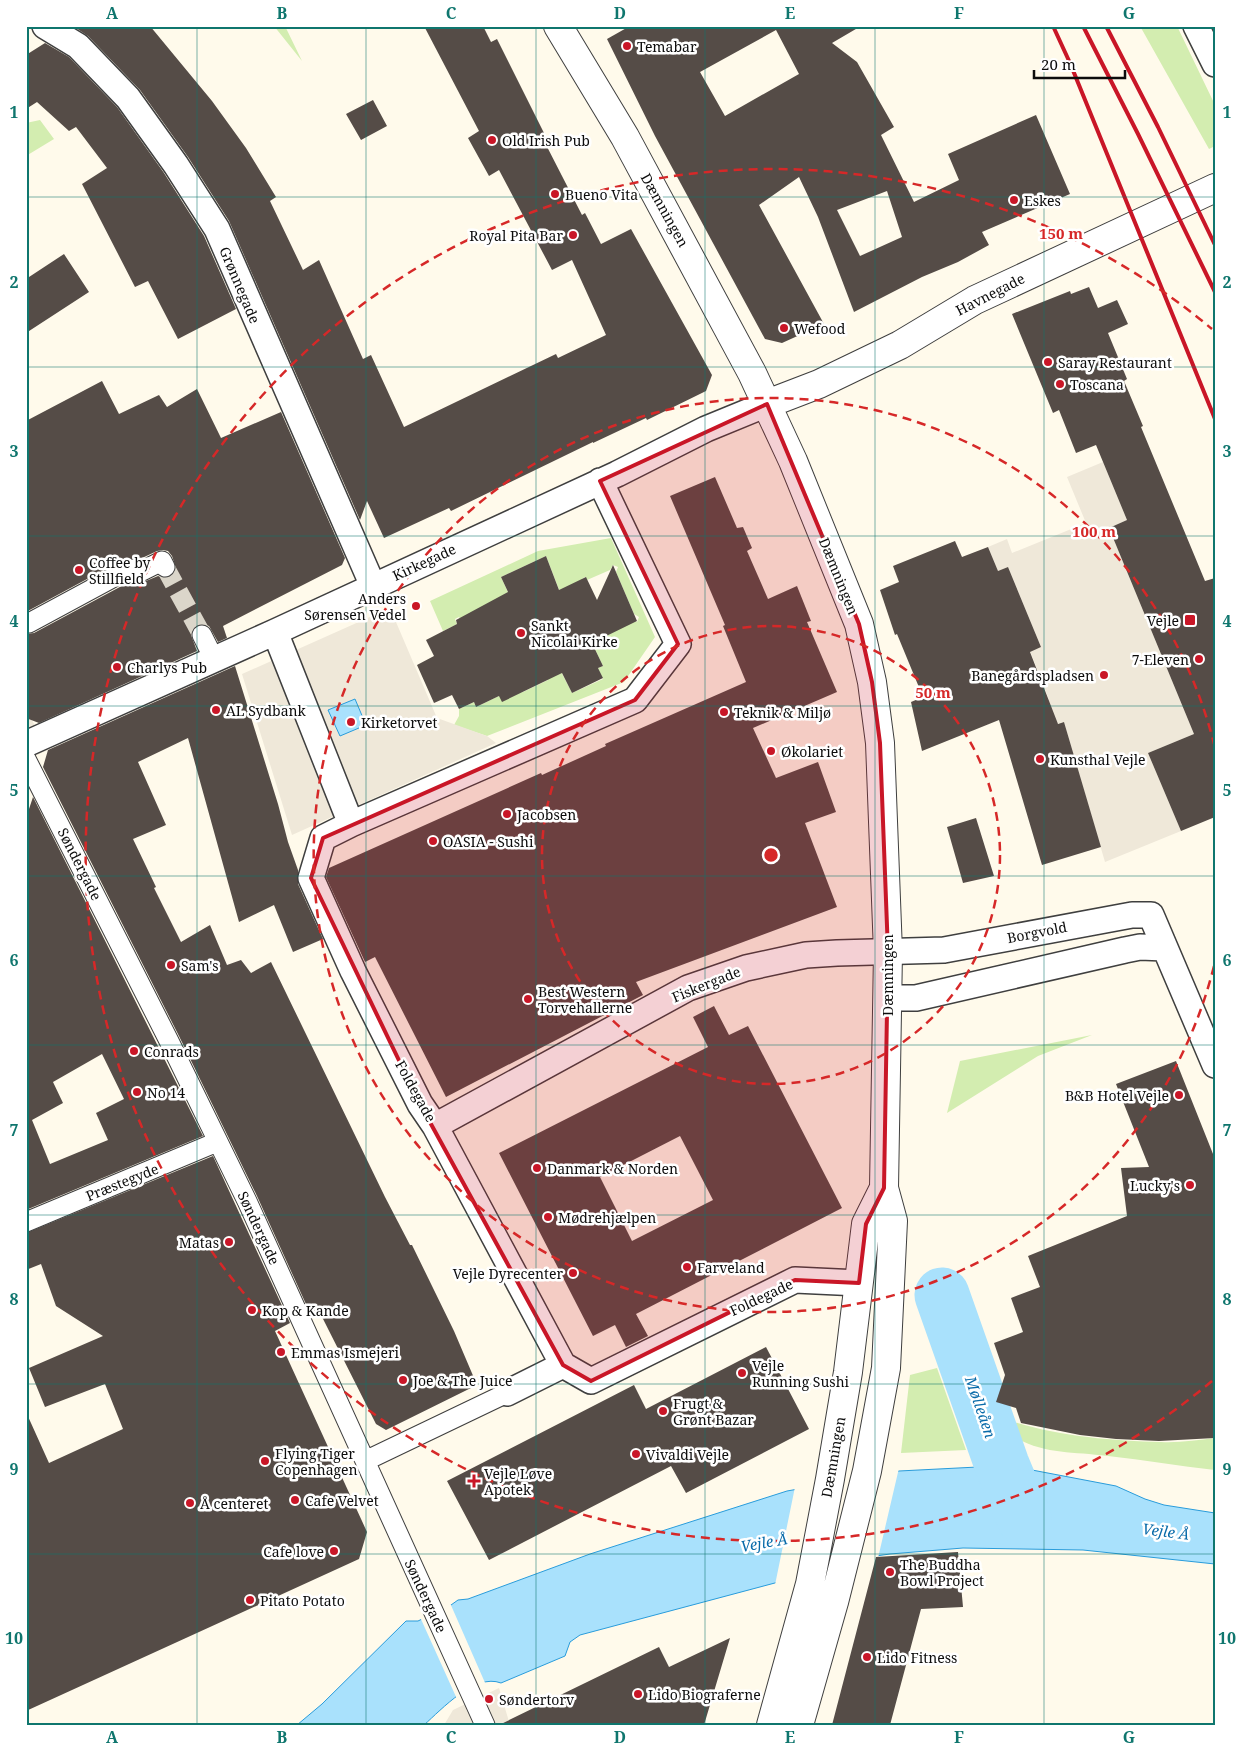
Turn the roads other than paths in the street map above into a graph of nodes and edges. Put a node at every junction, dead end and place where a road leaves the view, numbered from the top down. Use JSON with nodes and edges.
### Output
{"nodes":[{"id":1,"x":45,"y":26,"type":"edge"},
{"id":2,"x":558,"y":26,"type":"edge"},
{"id":3,"x":1196,"y":26,"type":"edge"},
{"id":4,"x":1215,"y":64,"type":"edge"},
{"id":5,"x":1215,"y":188,"type":"edge"},
{"id":6,"x":767,"y":404,"type":"junction"},
{"id":7,"x":600,"y":481,"type":"junction"},
{"id":8,"x":165,"y":567,"type":"dead end"},
{"id":9,"x":373,"y":586,"type":"junction"},
{"id":10,"x":29,"y":623,"type":"dead end"},
{"id":11,"x":275,"y":632,"type":"junction"},
{"id":12,"x":202,"y":635,"type":"tunnel mouth"},
{"id":13,"x":214,"y":659,"type":"junction"},
{"id":14,"x":26,"y":744,"type":"edge"},
{"id":15,"x":26,"y":759,"type":"edge"},
{"id":16,"x":351,"y":824,"type":"junction"},
{"id":17,"x":1165,"y":948,"type":"junction"},
{"id":18,"x":888,"y":952,"type":"junction"},
{"id":19,"x":888,"y":998,"type":"junction"},
{"id":20,"x":1215,"y":1065,"type":"edge"},
{"id":21,"x":435,"y":1126,"type":"junction"},
{"id":22,"x":217,"y":1142,"type":"junction"},
{"id":23,"x":884,"y":1188,"type":"junction"},
{"id":24,"x":26,"y":1222,"type":"edge"},
{"id":25,"x":859,"y":1283,"type":"junction"},
{"id":26,"x":563,"y":1364,"type":"junction"},
{"id":27,"x":507,"y":1393,"type":"joint"},
{"id":28,"x":366,"y":1461,"type":"junction"},
{"id":29,"x":485,"y":1725,"type":"edge"},
{"id":30,"x":771,"y":1725,"type":"edge"},
{"id":31,"x":799,"y":1725,"type":"edge"}],
"edges":[{"from":1,"to":9,"type":"street","name":"Grønnegade"},
{"from":2,"to":6,"type":"street","name":"Dæmningen"},
{"from":3,"to":4,"type":"street"},
{"from":5,"to":6,"type":"street","name":"Havnegade"},
{"from":6,"to":7,"type":"street","name":"Kirkegade"},
{"from":6,"to":18,"type":"street","name":"Dæmningen"},
{"from":7,"to":9,"type":"street","name":"Kirkegade"},
{"from":7,"to":16,"type":"street"},
{"from":8,"to":10,"type":"street"},
{"from":9,"to":11,"type":"street","name":"Kirkegade"},
{"from":11,"to":13,"type":"street","name":"Kirkegade"},
{"from":11,"to":16,"type":"street"},
{"from":12,"to":13,"type":"street"},
{"from":13,"to":14,"type":"street","name":"Kirkegade"},
{"from":15,"to":22,"type":"street","name":"Søndergade"},
{"from":16,"to":21,"type":"street","name":"Foldegade"},
{"from":17,"to":18,"type":"street","name":"Borgvold"},
{"from":17,"to":19,"type":"street"},
{"from":17,"to":20,"type":"street","name":"Borgvold"},
{"from":18,"to":19,"type":"street","name":"Dæmningen"},
{"from":18,"to":21,"type":"street","name":"Fiskergade"},
{"from":19,"to":23,"type":"street","name":"Dæmningen"},
{"from":21,"to":26,"type":"street","name":"Foldegade"},
{"from":22,"to":24,"type":"street","name":"Præstegyde"},
{"from":22,"to":28,"type":"street","name":"Søndergade"},
{"from":23,"to":25,"type":"street","name":"Dæmningen"},
{"from":23,"to":31,"type":"street","name":"Dæmningen"},
{"from":25,"to":26,"type":"street","name":"Foldegade"},
{"from":25,"to":30,"type":"street","name":"Dæmningen"},
{"from":26,"to":27,"type":"street"},
{"from":27,"to":28,"type":"street"},
{"from":28,"to":29,"type":"street","name":"Søndergade"}]}
